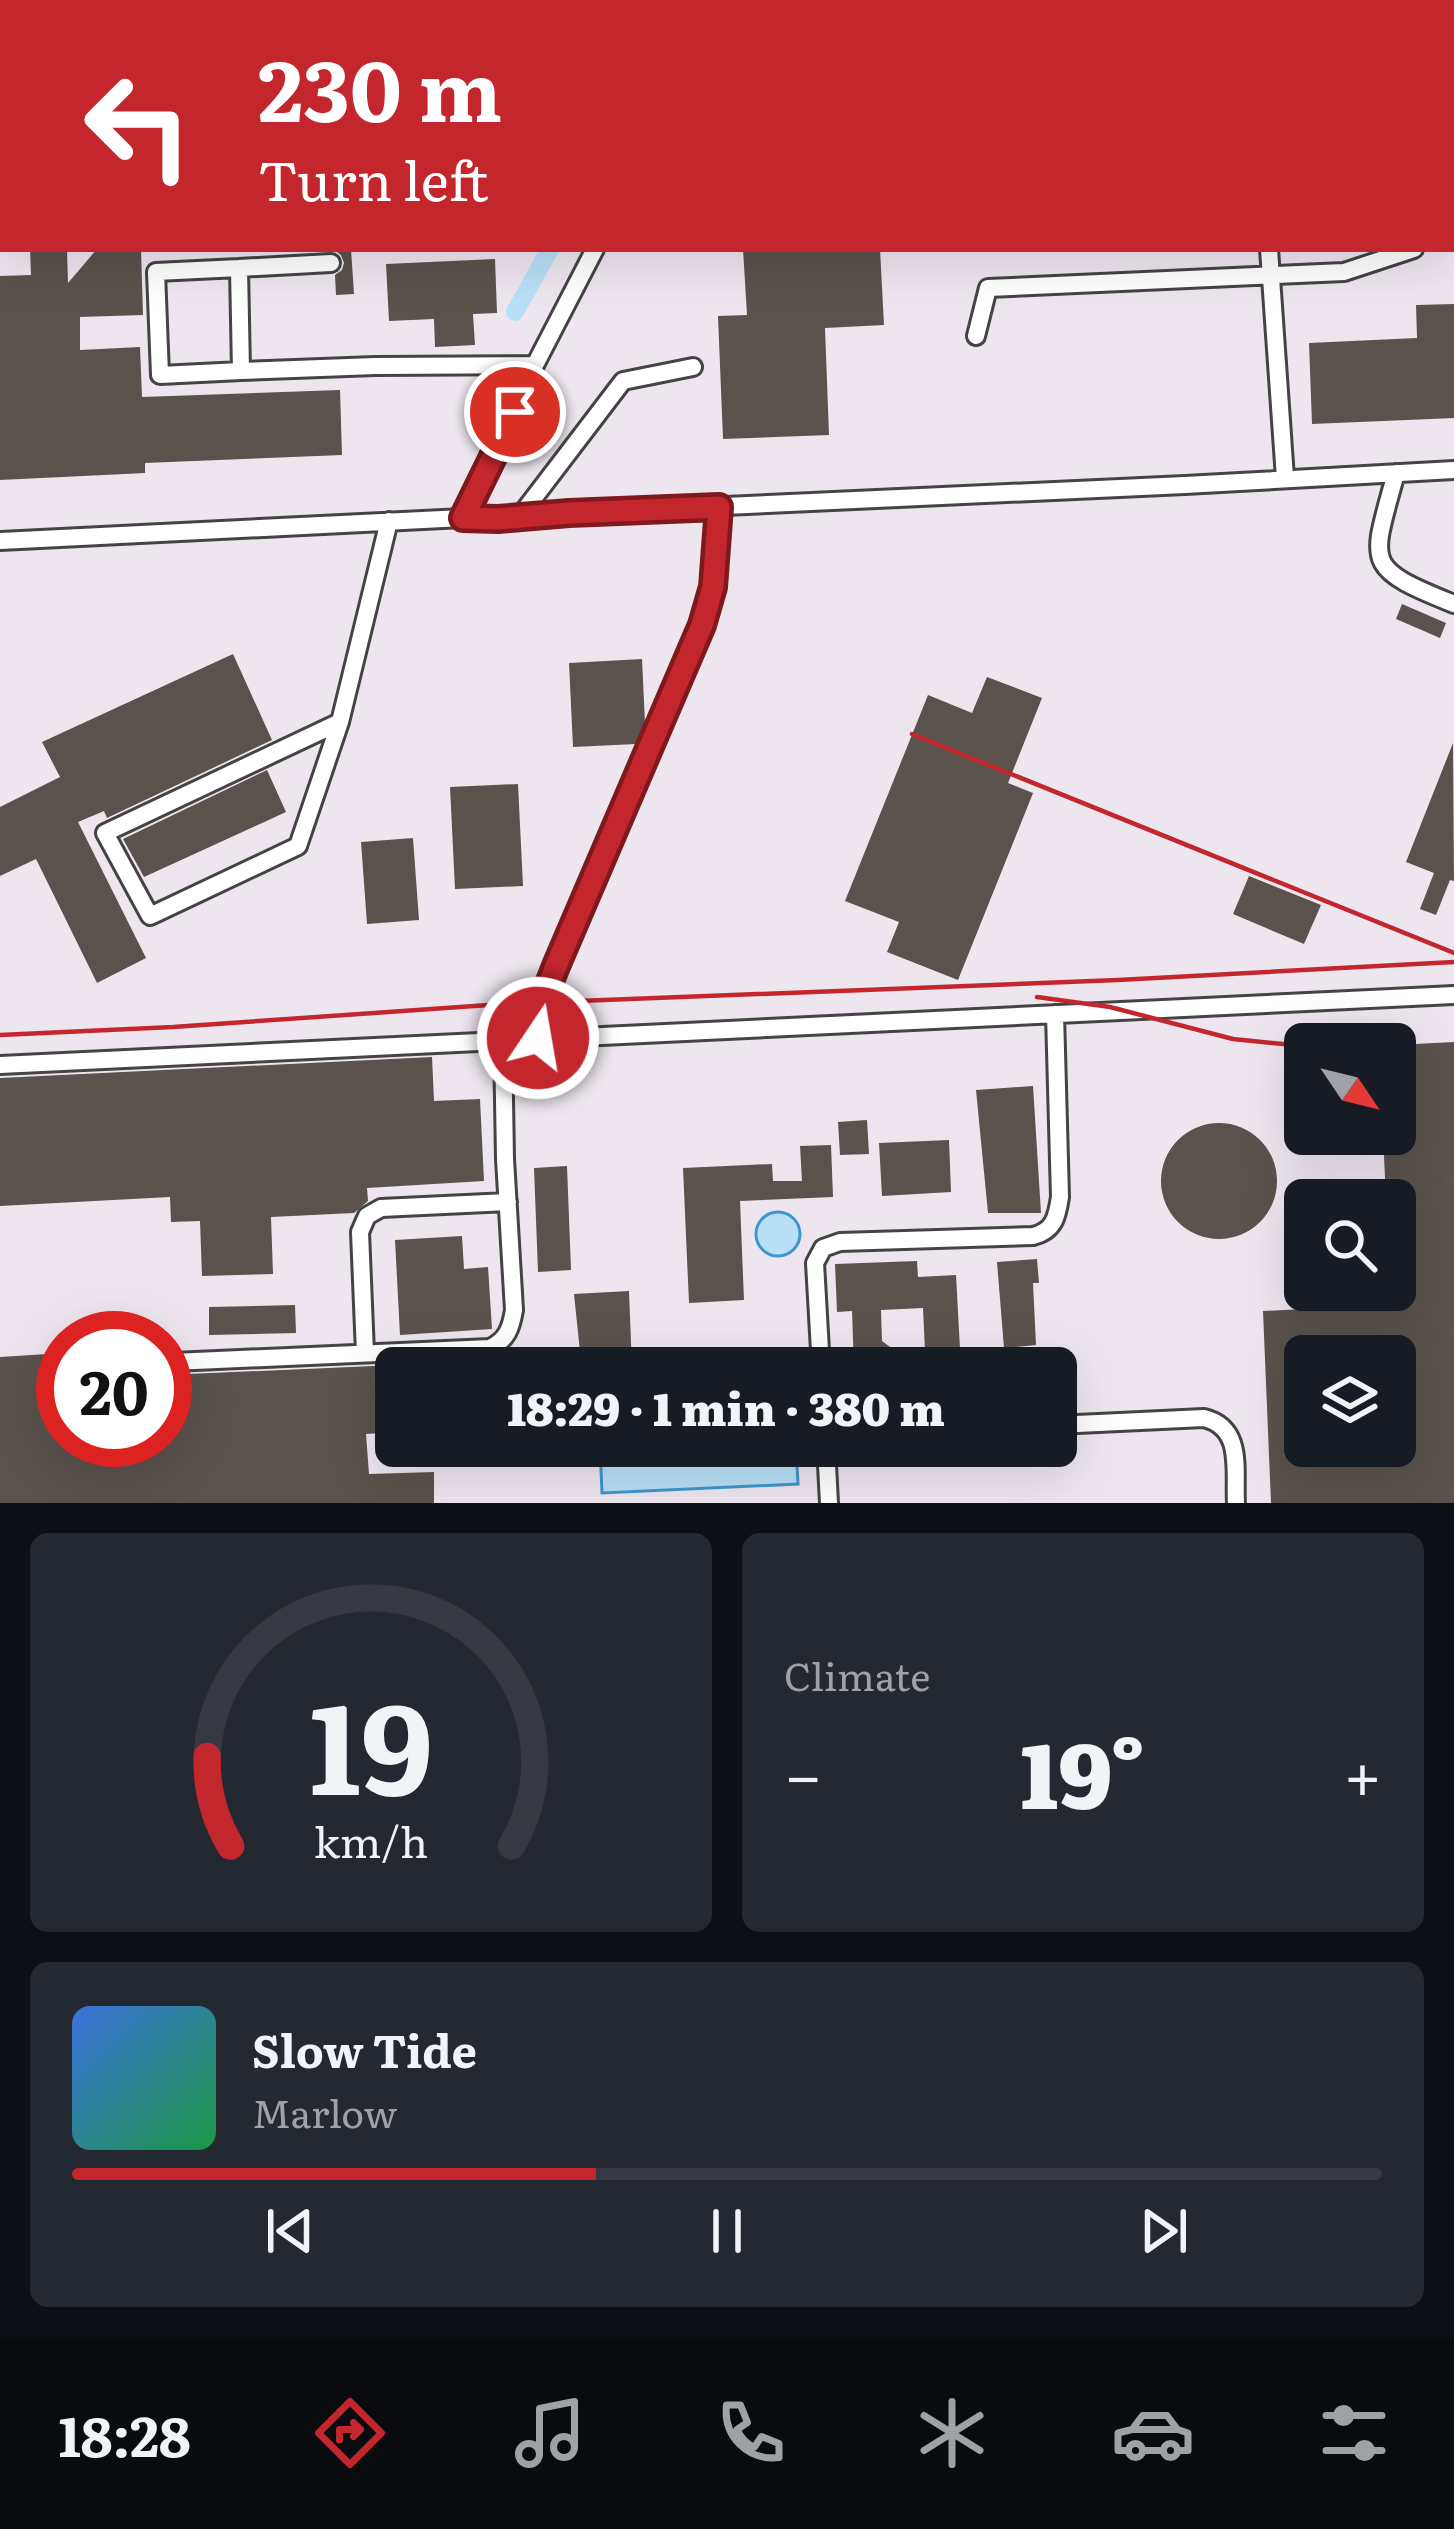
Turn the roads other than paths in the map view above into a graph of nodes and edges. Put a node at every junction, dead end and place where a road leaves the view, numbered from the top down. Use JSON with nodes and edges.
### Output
{"nodes":[{"id":1,"x":593,"y":252,"type":"edge"},
{"id":2,"x":1269,"y":252,"type":"edge"},
{"id":3,"x":1405,"y":252,"type":"edge"},
{"id":4,"x":331,"y":263,"type":"dead end"},
{"id":5,"x":239,"y":268,"type":"junction"},
{"id":6,"x":1270,"y":277,"type":"junction"},
{"id":7,"x":976,"y":336,"type":"dead end"},
{"id":8,"x":535,"y":364,"type":"junction"},
{"id":9,"x":693,"y":367,"type":"dead end"},
{"id":10,"x":241,"y":371,"type":"junction"},
{"id":11,"x":1454,"y":470,"type":"edge"},
{"id":12,"x":1396,"y":473,"type":"junction"},
{"id":13,"x":1285,"y":478,"type":"junction"},
{"id":14,"x":719,"y":507,"type":"junction"},
{"id":15,"x":520,"y":516,"type":"junction"},
{"id":16,"x":463,"y":518,"type":"junction"},
{"id":17,"x":388,"y":521,"type":"junction"},
{"id":18,"x":0,"y":541,"type":"edge"},
{"id":19,"x":1454,"y":604,"type":"edge"},
{"id":20,"x":340,"y":722,"type":"junction"},
{"id":21,"x":1454,"y":995,"type":"edge"},
{"id":22,"x":1055,"y":1014,"type":"junction"},
{"id":23,"x":538,"y":1038,"type":"junction"},
{"id":24,"x":503,"y":1041,"type":"junction"},
{"id":25,"x":0,"y":1065,"type":"edge"},
{"id":26,"x":508,"y":1202,"type":"junction"},
{"id":27,"x":820,"y":1347,"type":"edge"},
{"id":28,"x":365,"y":1353,"type":"junction"},
{"id":29,"x":192,"y":1360,"type":"edge"},
{"id":30,"x":1077,"y":1424,"type":"edge"},
{"id":31,"x":827,"y":1467,"type":"edge"},
{"id":32,"x":829,"y":1503,"type":"edge"},
{"id":33,"x":1236,"y":1503,"type":"edge"}],
"edges":[{"from":1,"to":8,"type":"lane"},
{"from":2,"to":6,"type":"lane"},
{"from":3,"to":6,"type":"lane"},
{"from":4,"to":5,"type":"lane"},
{"from":5,"to":10,"type":"lane"},
{"from":5,"to":10,"type":"lane"},
{"from":6,"to":7,"type":"lane"},
{"from":6,"to":13,"type":"lane"},
{"from":8,"to":10,"type":"lane"},
{"from":8,"to":16,"type":"lane"},
{"from":9,"to":15,"type":"lane"},
{"from":11,"to":12,"type":"lane"},
{"from":12,"to":13,"type":"lane"},
{"from":12,"to":19,"type":"lane"},
{"from":13,"to":14,"type":"lane"},
{"from":14,"to":15,"type":"lane"},
{"from":14,"to":23,"type":"lane"},
{"from":15,"to":16,"type":"lane"},
{"from":16,"to":17,"type":"lane"},
{"from":17,"to":18,"type":"lane"},
{"from":17,"to":20,"type":"lane"},
{"from":20,"to":20,"type":"lane"},
{"from":21,"to":22,"type":"lane"},
{"from":22,"to":23,"type":"lane"},
{"from":22,"to":27,"type":"lane"},
{"from":23,"to":24,"type":"lane"},
{"from":24,"to":25,"type":"lane"},
{"from":24,"to":26,"type":"lane"},
{"from":26,"to":28,"type":"lane"},
{"from":26,"to":28,"type":"lane"},
{"from":28,"to":29,"type":"lane"},
{"from":30,"to":33,"type":"lane"},
{"from":31,"to":32,"type":"lane"}]}
